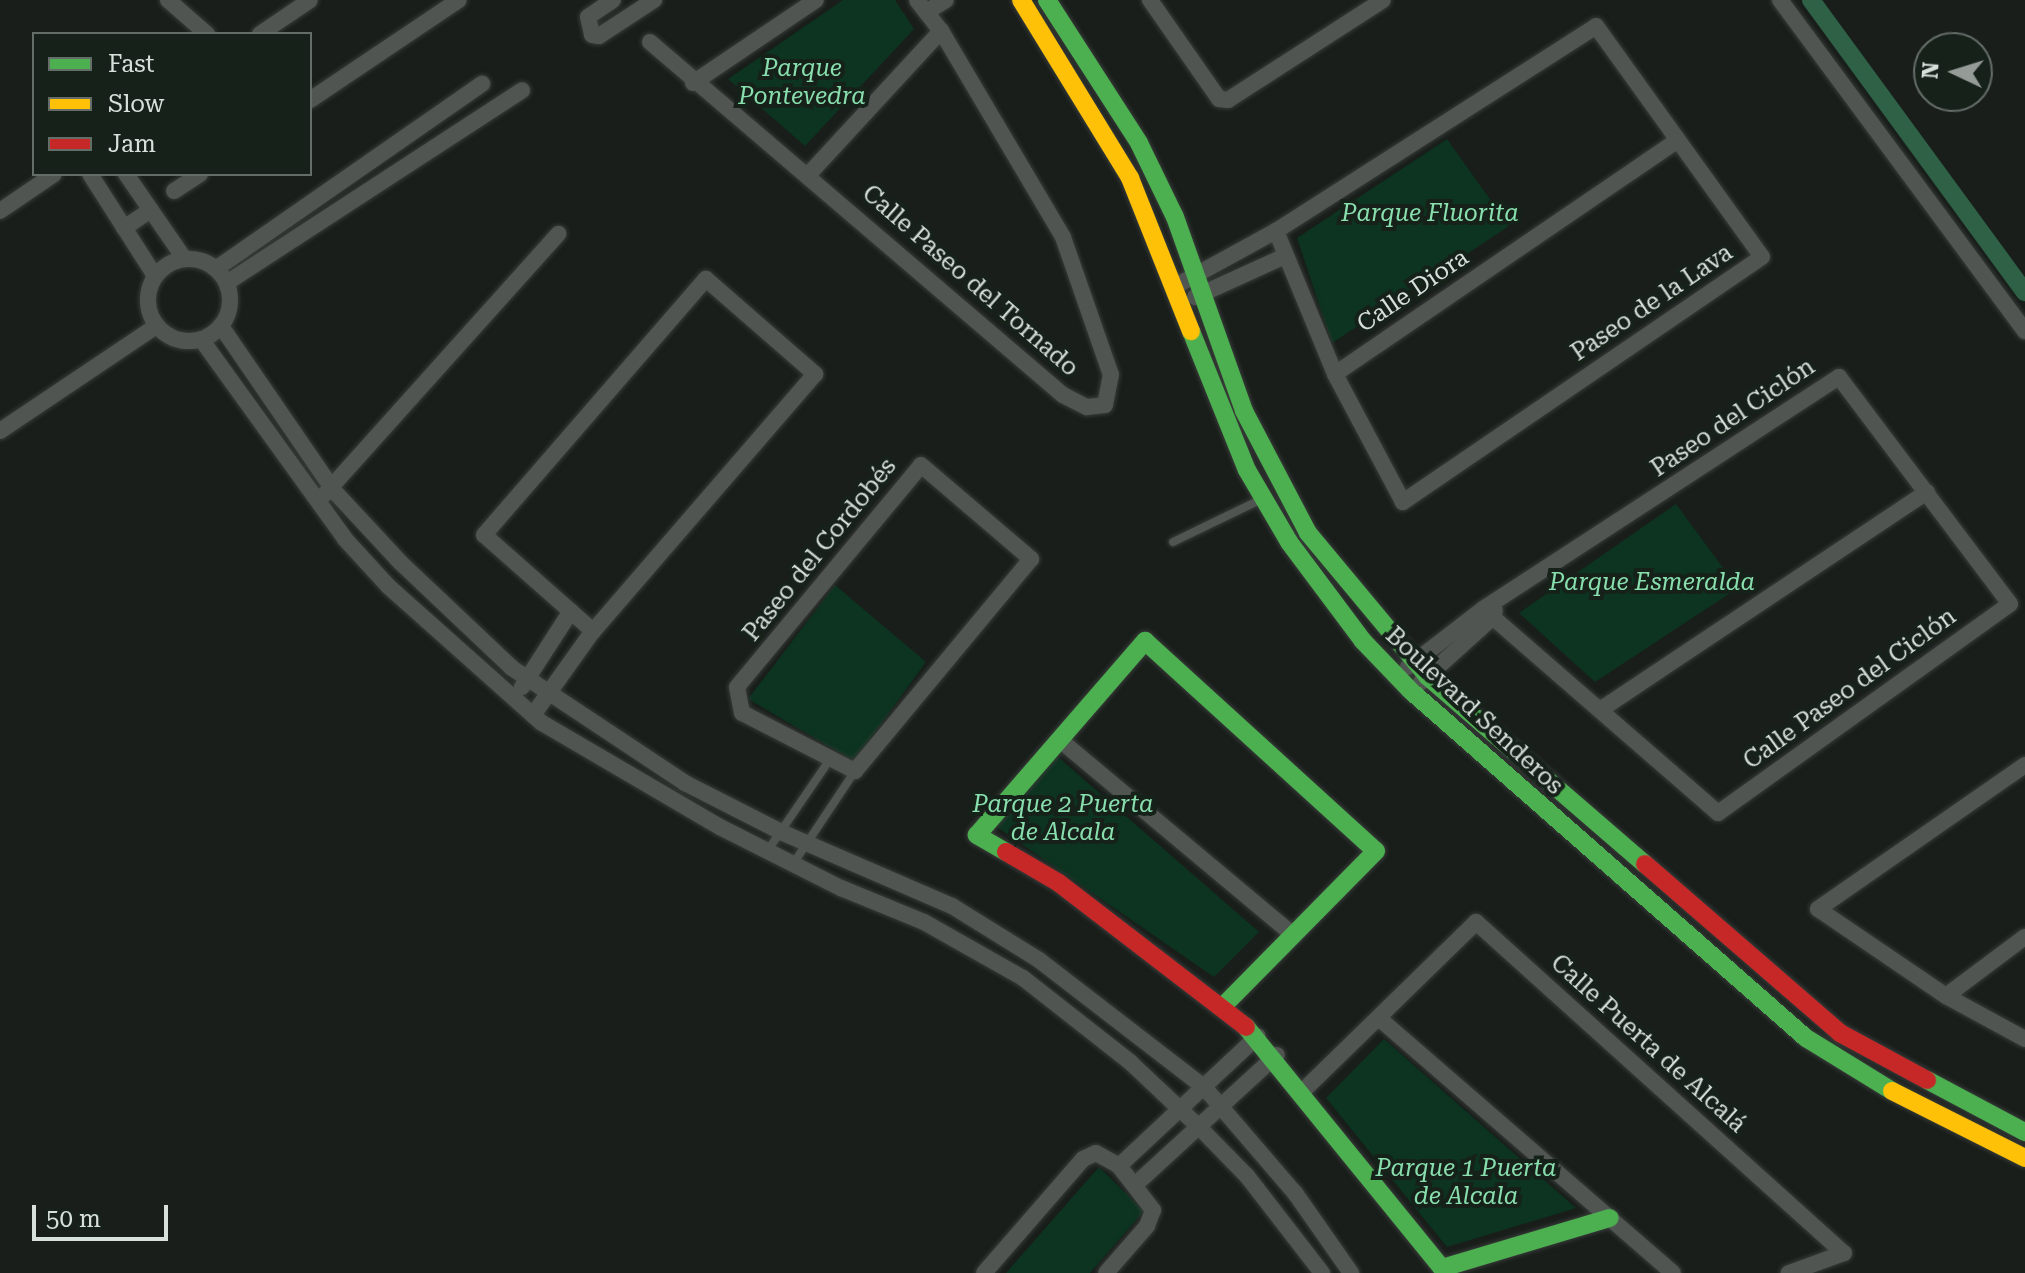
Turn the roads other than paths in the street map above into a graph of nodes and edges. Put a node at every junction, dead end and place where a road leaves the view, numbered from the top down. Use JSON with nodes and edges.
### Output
{"nodes":[{"id":1,"x":168,"y":0,"type":"edge"},
{"id":2,"x":310,"y":0,"type":"edge"},
{"id":3,"x":459,"y":0,"type":"edge"},
{"id":4,"x":613,"y":0,"type":"edge"},
{"id":5,"x":654,"y":0,"type":"edge"},
{"id":6,"x":816,"y":0,"type":"edge"},
{"id":7,"x":946,"y":0,"type":"edge"},
{"id":8,"x":1021,"y":0,"type":"edge"},
{"id":9,"x":1047,"y":0,"type":"edge"},
{"id":10,"x":1150,"y":0,"type":"edge"},
{"id":11,"x":1383,"y":0,"type":"edge"},
{"id":12,"x":1780,"y":0,"type":"edge"},
{"id":13,"x":921,"y":6,"type":"edge"},
{"id":14,"x":941,"y":31,"type":"junction"},
{"id":15,"x":205,"y":32,"type":"edge"},
{"id":16,"x":263,"y":32,"type":"edge"},
{"id":17,"x":650,"y":42,"type":"dead end"},
{"id":18,"x":693,"y":83,"type":"junction"},
{"id":19,"x":482,"y":84,"type":"dead end"},
{"id":20,"x":522,"y":90,"type":"dead end"},
{"id":21,"x":312,"y":99,"type":"edge"},
{"id":22,"x":1678,"y":140,"type":"junction"},
{"id":23,"x":809,"y":174,"type":"junction"},
{"id":24,"x":51,"y":176,"type":"edge"},
{"id":25,"x":91,"y":176,"type":"edge"},
{"id":26,"x":127,"y":176,"type":"edge"},
{"id":27,"x":197,"y":176,"type":"edge"},
{"id":28,"x":174,"y":191,"type":"dead end"},
{"id":29,"x":151,"y":210,"type":"junction"},
{"id":30,"x":0,"y":211,"type":"edge"},
{"id":31,"x":124,"y":228,"type":"junction"},
{"id":32,"x":1276,"y":231,"type":"junction"},
{"id":33,"x":558,"y":234,"type":"dead end"},
{"id":34,"x":1285,"y":256,"type":"junction"},
{"id":35,"x":184,"y":258,"type":"junction"},
{"id":36,"x":217,"y":268,"type":"junction"},
{"id":37,"x":155,"y":276,"type":"junction"},
{"id":38,"x":228,"y":282,"type":"junction"},
{"id":39,"x":1200,"y":284,"type":"junction"},
{"id":40,"x":1177,"y":295,"type":"junction"},
{"id":41,"x":156,"y":326,"type":"junction"},
{"id":42,"x":221,"y":326,"type":"junction"},
{"id":43,"x":2025,"y":331,"type":"edge"},
{"id":44,"x":201,"y":339,"type":"junction"},
{"id":45,"x":1335,"y":374,"type":"junction"},
{"id":46,"x":0,"y":431,"type":"edge"},
{"id":47,"x":331,"y":487,"type":"junction"},
{"id":48,"x":1281,"y":488,"type":"junction"},
{"id":49,"x":1927,"y":492,"type":"junction"},
{"id":50,"x":1262,"y":498,"type":"junction"},
{"id":51,"x":316,"y":503,"type":"junction"},
{"id":52,"x":1173,"y":542,"type":"dead end"},
{"id":53,"x":2010,"y":604,"type":"joint"},
{"id":54,"x":1491,"y":610,"type":"junction"},
{"id":55,"x":571,"y":611,"type":"junction"},
{"id":56,"x":1382,"y":628,"type":"junction"},
{"id":57,"x":593,"y":631,"type":"junction"},
{"id":58,"x":1363,"y":641,"type":"junction"},
{"id":59,"x":1420,"y":670,"type":"junction"},
{"id":60,"x":1396,"y":676,"type":"junction"},
{"id":61,"x":527,"y":679,"type":"junction"},
{"id":62,"x":1411,"y":691,"type":"junction"},
{"id":63,"x":548,"y":694,"type":"junction"},
{"id":64,"x":514,"y":700,"type":"junction"},
{"id":65,"x":1600,"y":710,"type":"junction"},
{"id":66,"x":533,"y":715,"type":"junction"},
{"id":67,"x":1060,"y":740,"type":"junction"},
{"id":68,"x":831,"y":758,"type":"junction"},
{"id":69,"x":2025,"y":765,"type":"edge"},
{"id":70,"x":855,"y":771,"type":"junction"},
{"id":71,"x":781,"y":832,"type":"junction"},
{"id":72,"x":806,"y":843,"type":"junction"},
{"id":73,"x":767,"y":852,"type":"junction"},
{"id":74,"x":793,"y":865,"type":"junction"},
{"id":75,"x":1293,"y":935,"type":"junction"},
{"id":76,"x":2025,"y":937,"type":"edge"},
{"id":77,"x":1750,"y":955,"type":"junction"},
{"id":78,"x":1733,"y":972,"type":"junction"},
{"id":79,"x":1946,"y":996,"type":"junction"},
{"id":80,"x":1224,"y":1005,"type":"junction"},
{"id":81,"x":1381,"y":1020,"type":"junction"},
{"id":82,"x":1258,"y":1036,"type":"junction"},
{"id":83,"x":2025,"y":1039,"type":"edge"},
{"id":84,"x":1277,"y":1055,"type":"junction"},
{"id":85,"x":1204,"y":1087,"type":"junction"},
{"id":86,"x":1305,"y":1089,"type":"junction"},
{"id":87,"x":1221,"y":1106,"type":"junction"},
{"id":88,"x":1180,"y":1109,"type":"junction"},
{"id":89,"x":1199,"y":1127,"type":"junction"},
{"id":90,"x":2024,"y":1129,"type":"edge"},
{"id":91,"x":2018,"y":1154,"type":"edge"},
{"id":92,"x":1119,"y":1166,"type":"junction"},
{"id":93,"x":1136,"y":1184,"type":"junction"},
{"id":94,"x":1610,"y":1218,"type":"junction"},
{"id":95,"x":984,"y":1273,"type":"edge"},
{"id":96,"x":1106,"y":1273,"type":"edge"},
{"id":97,"x":1322,"y":1273,"type":"edge"},
{"id":98,"x":1351,"y":1273,"type":"edge"},
{"id":99,"x":1673,"y":1273,"type":"edge"},
{"id":100,"x":1789,"y":1273,"type":"edge"}],
"edges":[{"from":1,"to":15,"type":"street"},
{"from":2,"to":16,"type":"street"},
{"from":3,"to":21,"type":"street"},
{"from":4,"to":5,"type":"street"},
{"from":6,"to":18,"type":"street"},
{"from":7,"to":13,"type":"street","name":"Calle Paseo del Tornado"},
{"from":8,"to":40,"type":"main road","name":"Boulevard Senderos"},
{"from":9,"to":39,"type":"main road","name":"Boulevard Senderos"},
{"from":10,"to":11,"type":"street"},
{"from":12,"to":43,"type":"street"},
{"from":13,"to":14,"type":"street","name":"Calle Paseo del Tornado"},
{"from":14,"to":23,"type":"street"},
{"from":14,"to":23,"type":"street","name":"Calle Paseo del Tornado"},
{"from":17,"to":18,"type":"street","name":"Calle Paseo del Tornado"},
{"from":18,"to":23,"type":"street","name":"Calle Paseo del Tornado"},
{"from":19,"to":36,"type":"street"},
{"from":20,"to":38,"type":"street"},
{"from":22,"to":32,"type":"street","name":"Paseo de la Lava"},
{"from":22,"to":45,"type":"street","name":"Calle Diora"},
{"from":22,"to":45,"type":"street","name":"Paseo de la Lava"},
{"from":24,"to":30,"type":"street"},
{"from":25,"to":31,"type":"street"},
{"from":26,"to":29,"type":"street"},
{"from":27,"to":28,"type":"street"},
{"from":29,"to":31,"type":"street"},
{"from":29,"to":35,"type":"street"},
{"from":31,"to":37,"type":"street"},
{"from":32,"to":34,"type":"street","name":"Paseo de la Lava"},
{"from":32,"to":39,"type":"street","name":"Paseo de la Lava"},
{"from":33,"to":47,"type":"street"},
{"from":34,"to":39,"type":"street","name":"Paseo de la Lava"},
{"from":34,"to":45,"type":"street","name":"Paseo de la Lava"},
{"from":35,"to":36,"type":"street"},
{"from":35,"to":37,"type":"street"},
{"from":36,"to":38,"type":"street"},
{"from":37,"to":41,"type":"street"},
{"from":38,"to":42,"type":"street"},
{"from":39,"to":40,"type":"street","name":"Paseo de la Lava"},
{"from":39,"to":48,"type":"main road","name":"Boulevard Senderos"},
{"from":40,"to":50,"type":"main road","name":"Boulevard Senderos"},
{"from":41,"to":44,"type":"street"},
{"from":41,"to":46,"type":"street"},
{"from":42,"to":44,"type":"street"},
{"from":42,"to":47,"type":"street"},
{"from":44,"to":51,"type":"street"},
{"from":47,"to":51,"type":"street"},
{"from":47,"to":61,"type":"street"},
{"from":48,"to":50,"type":"lane"},
{"from":48,"to":56,"type":"main road","name":"Boulevard Senderos"},
{"from":49,"to":53,"type":"street","name":"Paseo del Ciclón"},
{"from":49,"to":54,"type":"street","name":"Paseo del Ciclón"},
{"from":49,"to":65,"type":"street"},
{"from":50,"to":52,"type":"lane"},
{"from":50,"to":58,"type":"main road","name":"Boulevard Senderos"},
{"from":51,"to":64,"type":"street"},
{"from":53,"to":65,"type":"street","name":"Calle Paseo del Ciclón"},
{"from":54,"to":59,"type":"street","name":"Paseo del Ciclón"},
{"from":54,"to":65,"type":"street"},
{"from":55,"to":57,"type":"street"},
{"from":55,"to":57,"type":"street"},
{"from":55,"to":61,"type":"street"},
{"from":56,"to":58,"type":"main road"},
{"from":56,"to":59,"type":"main road","name":"Boulevard Senderos"},
{"from":57,"to":63,"type":"street"},
{"from":58,"to":60,"type":"main road","name":"Boulevard Senderos"},
{"from":59,"to":60,"type":"street","name":"Paseo del Ciclón"},
{"from":59,"to":62,"type":"street","name":"Paseo del Ciclón"},
{"from":59,"to":77,"type":"main road","name":"Boulevard Senderos"},
{"from":60,"to":62,"type":"main road","name":"Boulevard Senderos"},
{"from":61,"to":63,"type":"street"},
{"from":61,"to":64,"type":"street"},
{"from":62,"to":78,"type":"main road","name":"Boulevard Senderos"},
{"from":63,"to":66,"type":"street"},
{"from":63,"to":71,"type":"street"},
{"from":64,"to":66,"type":"street"},
{"from":66,"to":73,"type":"street"},
{"from":67,"to":75,"type":"street"},
{"from":67,"to":75,"type":"main road"},
{"from":67,"to":80,"type":"main road"},
{"from":68,"to":70,"type":"street","name":"Paseo del Cordobés"},
{"from":68,"to":70,"type":"street","name":"Paseo del Cordobés"},
{"from":68,"to":71,"type":"lane"},
{"from":69,"to":79,"type":"street"},
{"from":70,"to":72,"type":"lane"},
{"from":71,"to":72,"type":"street"},
{"from":71,"to":73,"type":"lane"},
{"from":72,"to":74,"type":"lane"},
{"from":72,"to":85,"type":"street"},
{"from":73,"to":74,"type":"street"},
{"from":74,"to":88,"type":"street"},
{"from":75,"to":80,"type":"main road"},
{"from":76,"to":79,"type":"street"},
{"from":77,"to":78,"type":"main road"},
{"from":77,"to":90,"type":"main road","name":"Boulevard Senderos"},
{"from":78,"to":91,"type":"main road","name":"Boulevard Senderos"},
{"from":79,"to":83,"type":"street"},
{"from":80,"to":82,"type":"main road"},
{"from":81,"to":86,"type":"street","name":"Calle Puerta de Alcalá"},
{"from":81,"to":94,"type":"street"},
{"from":81,"to":100,"type":"street","name":"Calle Puerta de Alcalá"},
{"from":82,"to":84,"type":"main road"},
{"from":82,"to":85,"type":"street"},
{"from":84,"to":86,"type":"main road"},
{"from":84,"to":87,"type":"street"},
{"from":85,"to":87,"type":"street"},
{"from":85,"to":88,"type":"street"},
{"from":86,"to":94,"type":"main road"},
{"from":87,"to":89,"type":"street"},
{"from":87,"to":98,"type":"street"},
{"from":88,"to":89,"type":"street"},
{"from":88,"to":92,"type":"street"},
{"from":89,"to":93,"type":"street"},
{"from":89,"to":97,"type":"street"},
{"from":90,"to":91,"type":"street"},
{"from":92,"to":93,"type":"street"},
{"from":92,"to":95,"type":"street"},
{"from":93,"to":96,"type":"street"},
{"from":94,"to":99,"type":"street"}]}
